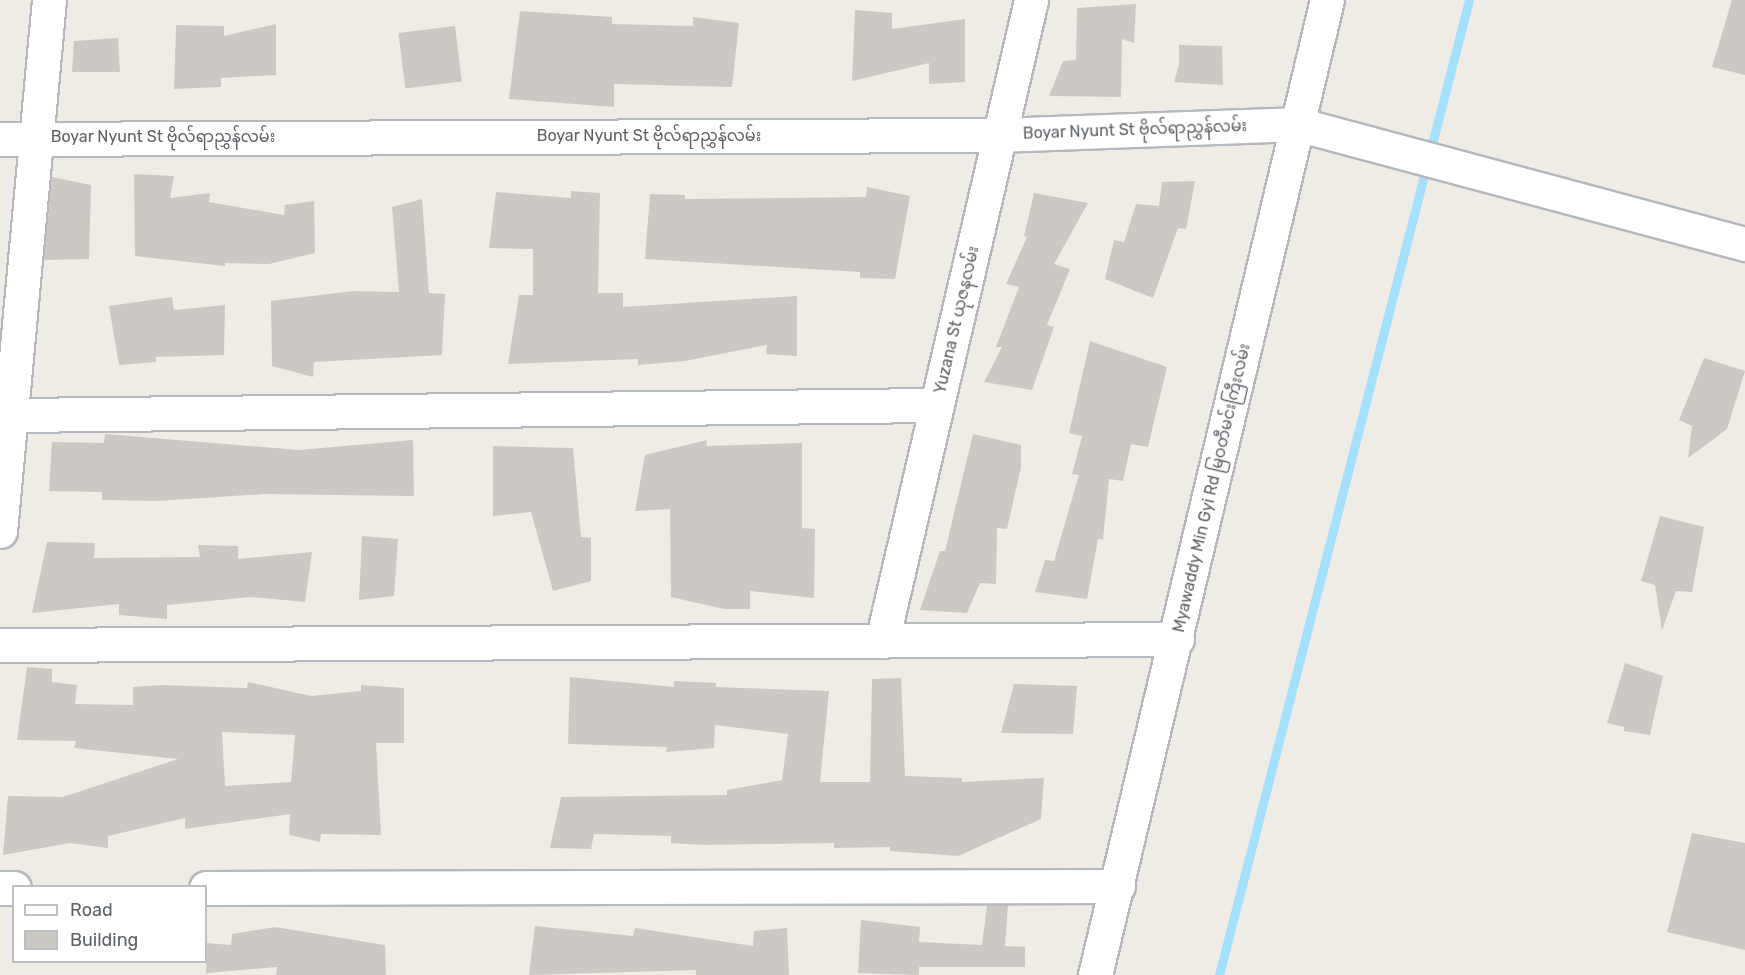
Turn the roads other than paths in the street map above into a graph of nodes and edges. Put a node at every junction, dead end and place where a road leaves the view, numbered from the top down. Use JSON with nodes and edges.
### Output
{"nodes":[{"id":1,"x":49,"y":0,"type":"edge"},
{"id":2,"x":1031,"y":0,"type":"edge"},
{"id":3,"x":1327,"y":0,"type":"edge"},
{"id":4,"x":1297,"y":124,"type":"junction"},
{"id":5,"x":1000,"y":135,"type":"junction"},
{"id":6,"x":0,"y":138,"type":"edge"},
{"id":7,"x":35,"y":138,"type":"junction"},
{"id":8,"x":1745,"y":244,"type":"edge"},
{"id":9,"x":937,"y":405,"type":"junction"},
{"id":10,"x":13,"y":415,"type":"junction"},
{"id":11,"x":0,"y":531,"type":"edge"},
{"id":12,"x":1176,"y":639,"type":"junction"},
{"id":13,"x":882,"y":640,"type":"junction"},
{"id":14,"x":0,"y":645,"type":"edge"},
{"id":15,"x":1118,"y":886,"type":"junction"},
{"id":16,"x":207,"y":888,"type":"edge"},
{"id":17,"x":1095,"y":975,"type":"edge"}],
"edges":[{"from":1,"to":7,"type":"street"},
{"from":2,"to":5,"type":"street","name":"Yuzana St ယုဇနလမ်း"},
{"from":3,"to":4,"type":"street","name":"Myawaddy Min Gyi Rd မြဝတီမင်းကြီးလမ်း"},
{"from":4,"to":5,"type":"street","name":"Boyar Nyunt St ဗိုလ်ရာညွှန်လမ်း"},
{"from":4,"to":8,"type":"street","name":"Boyar Nyunt St ဗိုလ်ရာညွှန်လမ်း"},
{"from":4,"to":12,"type":"street","name":"Myawaddy Min Gyi Rd မြဝတီမင်းကြီးလမ်း"},
{"from":5,"to":7,"type":"street","name":"Boyar Nyunt St ဗိုလ်ရာညွှန်လမ်း"},
{"from":5,"to":9,"type":"street","name":"Yuzana St ယုဇနလမ်း"},
{"from":6,"to":7,"type":"street","name":"Boyar Nyunt St ဗိုလ်ရာညွှန်လမ်း"},
{"from":7,"to":10,"type":"street"},
{"from":9,"to":10,"type":"street"},
{"from":9,"to":13,"type":"street","name":"Yuzana St ယုဇနလမ်း"},
{"from":10,"to":11,"type":"street"},
{"from":12,"to":13,"type":"street"},
{"from":12,"to":15,"type":"street","name":"Myawaddy Min Gyi Rd မြဝတီမင်းကြီးလမ်း"},
{"from":13,"to":14,"type":"street"},
{"from":15,"to":16,"type":"street"},
{"from":15,"to":17,"type":"street","name":"Myawaddy Min Gyi Rd မြဝတီမင်းကြီးလမ်း"}]}
